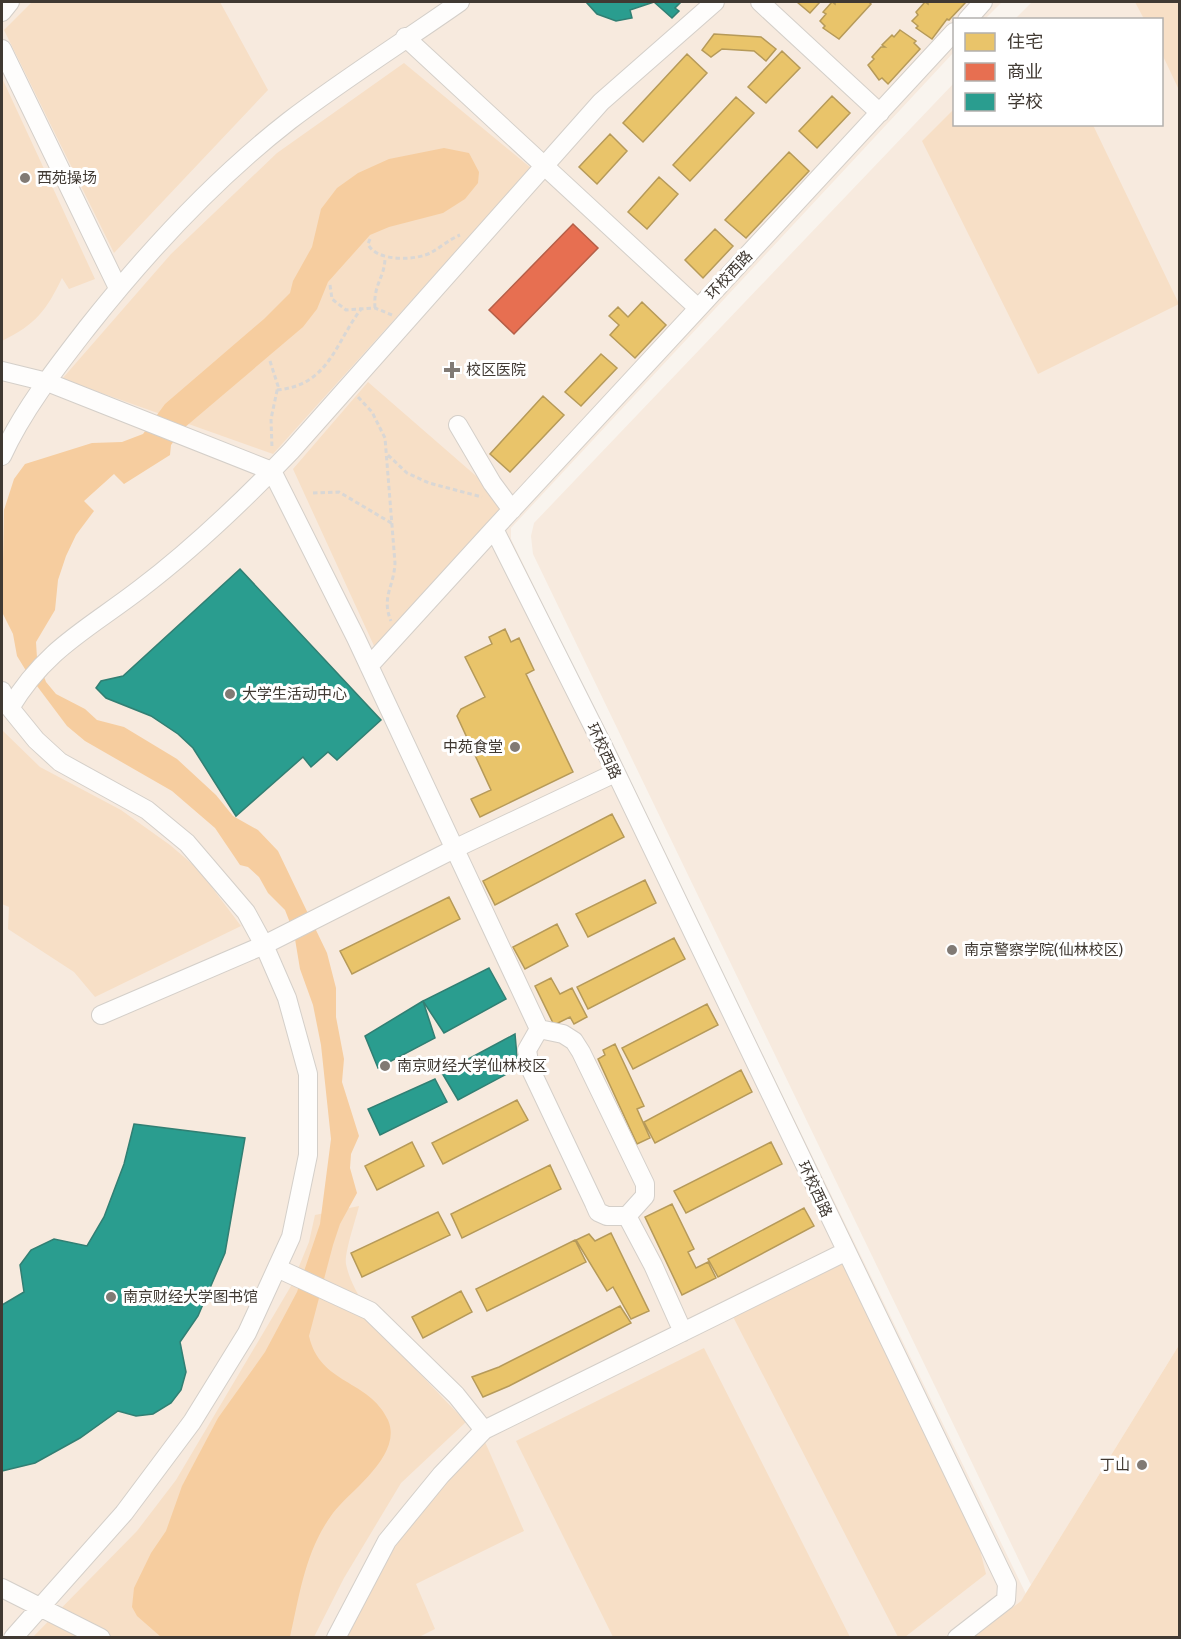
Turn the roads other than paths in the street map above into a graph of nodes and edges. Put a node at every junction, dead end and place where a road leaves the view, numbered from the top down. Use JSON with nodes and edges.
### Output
{"nodes":[{"id":1,"x":10,"y":2,"type":"edge"},
{"id":2,"x":460,"y":2,"type":"edge"},
{"id":3,"x":715,"y":2,"type":"edge"},
{"id":4,"x":760,"y":2,"type":"edge"},
{"id":5,"x":983,"y":2,"type":"edge"},
{"id":6,"x":2,"y":12,"type":"edge"},
{"id":7,"x":968,"y":18,"type":"edge"},
{"id":8,"x":953,"y":33,"type":"edge"},
{"id":9,"x":405,"y":37,"type":"junction"},
{"id":10,"x":2,"y":49,"type":"edge"},
{"id":11,"x":880,"y":113,"type":"junction"},
{"id":12,"x":543,"y":166,"type":"junction"},
{"id":13,"x":118,"y":288,"type":"junction"},
{"id":14,"x":698,"y":308,"type":"junction"},
{"id":15,"x":2,"y":371,"type":"edge"},
{"id":16,"x":47,"y":382,"type":"junction"},
{"id":17,"x":458,"y":425,"type":"dead end"},
{"id":18,"x":2,"y":456,"type":"edge"},
{"id":19,"x":272,"y":471,"type":"junction"},
{"id":20,"x":507,"y":503,"type":"junction"},
{"id":21,"x":494,"y":529,"type":"junction"},
{"id":22,"x":369,"y":666,"type":"junction"},
{"id":23,"x":2,"y":691,"type":"edge"},
{"id":24,"x":10,"y":708,"type":"junction"},
{"id":25,"x":615,"y":773,"type":"junction"},
{"id":26,"x":454,"y":849,"type":"junction"},
{"id":27,"x":264,"y":945,"type":"junction"},
{"id":28,"x":101,"y":1015,"type":"dead end"},
{"id":29,"x":539,"y":1029,"type":"junction"},
{"id":30,"x":627,"y":1216,"type":"junction"},
{"id":31,"x":845,"y":1252,"type":"junction"},
{"id":32,"x":277,"y":1268,"type":"junction"},
{"id":33,"x":683,"y":1332,"type":"junction"},
{"id":34,"x":484,"y":1430,"type":"junction"},
{"id":35,"x":2,"y":1588,"type":"edge"},
{"id":36,"x":42,"y":1607,"type":"junction"},
{"id":37,"x":13,"y":1638,"type":"edge"},
{"id":38,"x":100,"y":1638,"type":"edge"},
{"id":39,"x":336,"y":1638,"type":"edge"},
{"id":40,"x":957,"y":1638,"type":"edge"}],
"edges":[{"from":1,"to":6,"type":"street"},
{"from":2,"to":9,"type":"street"},
{"from":3,"to":12,"type":"street"},
{"from":4,"to":11,"type":"street"},
{"from":5,"to":7,"type":"street"},
{"from":8,"to":11,"type":"street","name":"环校西路"},
{"from":9,"to":12,"type":"street"},
{"from":9,"to":13,"type":"street"},
{"from":10,"to":13,"type":"street"},
{"from":11,"to":14,"type":"street","name":"环校西路"},
{"from":12,"to":14,"type":"street"},
{"from":12,"to":19,"type":"street"},
{"from":13,"to":16,"type":"street"},
{"from":14,"to":20,"type":"street","name":"环校西路"},
{"from":15,"to":16,"type":"street"},
{"from":16,"to":18,"type":"street"},
{"from":16,"to":19,"type":"street"},
{"from":17,"to":20,"type":"street"},
{"from":19,"to":22,"type":"street"},
{"from":19,"to":24,"type":"street"},
{"from":20,"to":21,"type":"street","name":"环校西路"},
{"from":21,"to":22,"type":"street"},
{"from":21,"to":25,"type":"street","name":"环校西路"},
{"from":22,"to":26,"type":"street"},
{"from":23,"to":24,"type":"street"},
{"from":24,"to":27,"type":"street"},
{"from":25,"to":26,"type":"street"},
{"from":25,"to":31,"type":"street","name":"环校西路"},
{"from":26,"to":27,"type":"street"},
{"from":26,"to":29,"type":"street"},
{"from":27,"to":28,"type":"street"},
{"from":27,"to":32,"type":"street"},
{"from":29,"to":30,"type":"street"},
{"from":29,"to":30,"type":"street"},
{"from":30,"to":33,"type":"street"},
{"from":31,"to":33,"type":"street"},
{"from":31,"to":40,"type":"street","name":"环校西路"},
{"from":32,"to":34,"type":"street"},
{"from":32,"to":36,"type":"street"},
{"from":33,"to":34,"type":"street"},
{"from":34,"to":39,"type":"street"},
{"from":35,"to":36,"type":"street"},
{"from":36,"to":37,"type":"street"},
{"from":36,"to":38,"type":"street"}]}
